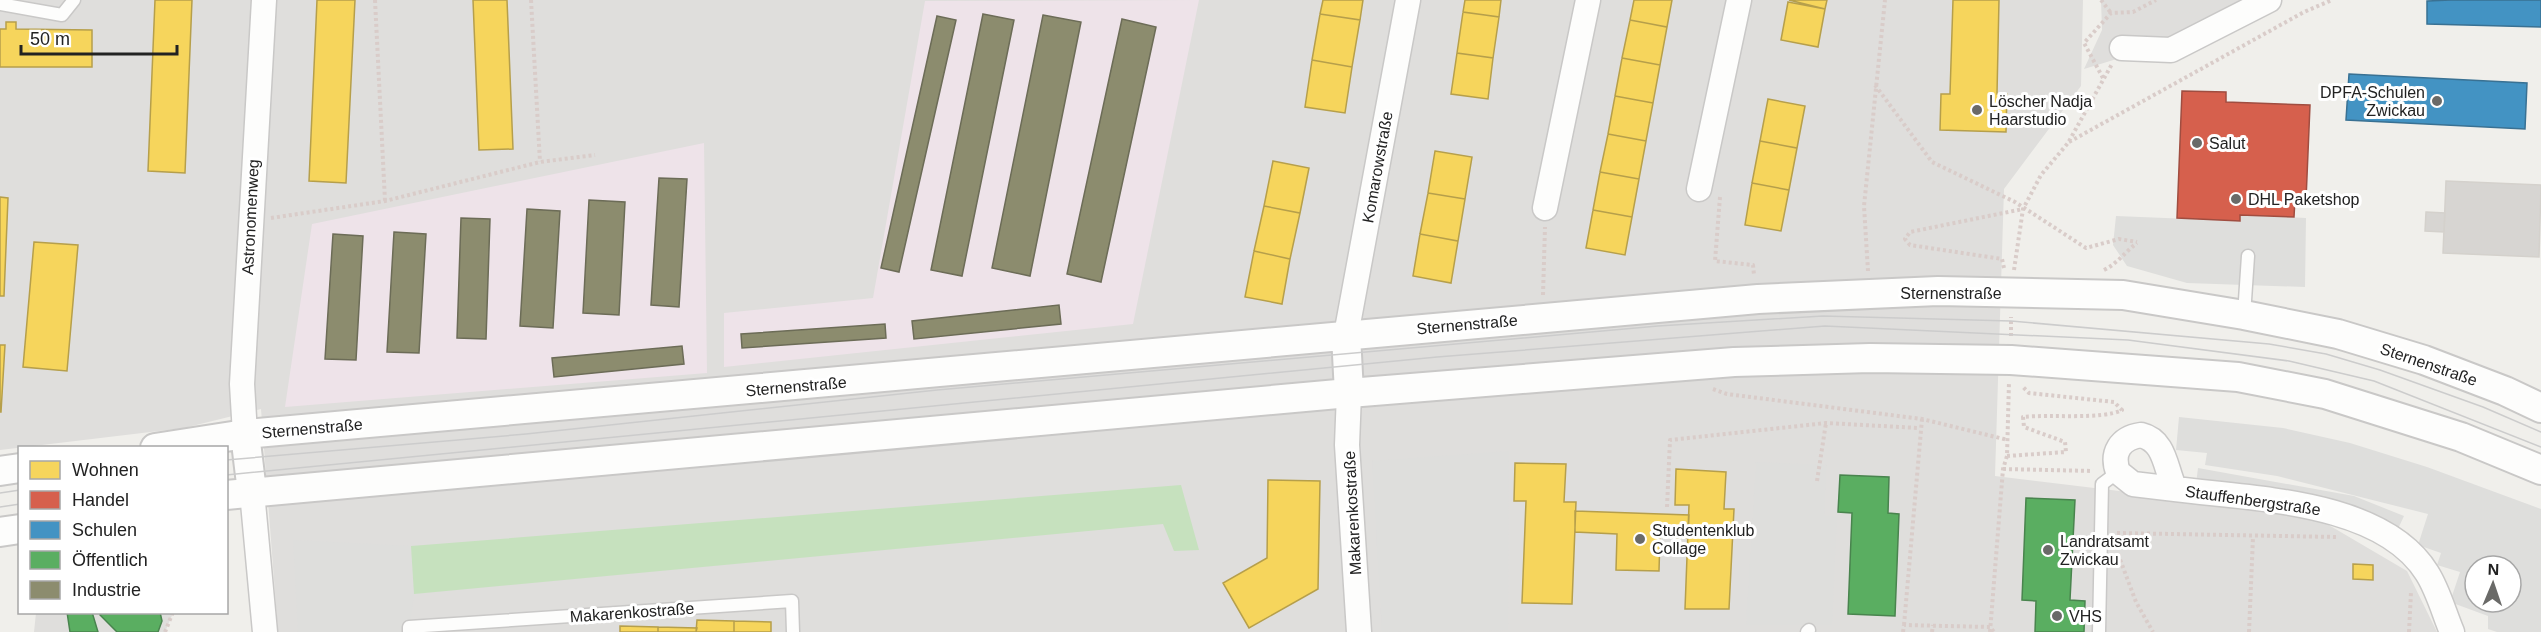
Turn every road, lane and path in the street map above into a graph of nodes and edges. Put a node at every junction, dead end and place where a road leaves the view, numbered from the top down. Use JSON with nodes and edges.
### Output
{"nodes":[{"id":1,"x":74,"y":0,"type":"edge"},
{"id":2,"x":264,"y":0,"type":"edge"},
{"id":3,"x":375,"y":0,"type":"edge"},
{"id":4,"x":531,"y":0,"type":"edge"},
{"id":5,"x":1408,"y":0,"type":"edge"},
{"id":6,"x":1588,"y":0,"type":"edge"},
{"id":7,"x":1739,"y":0,"type":"edge"},
{"id":8,"x":1885,"y":0,"type":"edge"},
{"id":9,"x":2101,"y":0,"type":"edge"},
{"id":10,"x":2156,"y":0,"type":"edge"},
{"id":11,"x":2269,"y":0,"type":"edge"},
{"id":12,"x":2332,"y":0,"type":"edge"},
{"id":13,"x":0,"y":4,"type":"edge"},
{"id":14,"x":2111,"y":13,"type":"junction"},
{"id":15,"x":2122,"y":48,"type":"joint"},
{"id":16,"x":2103,"y":79,"type":"junction"},
{"id":17,"x":1875,"y":85,"type":"junction"},
{"id":18,"x":2068,"y":143,"type":"junction"},
{"id":19,"x":595,"y":154,"type":"dead end"},
{"id":20,"x":540,"y":162,"type":"junction"},
{"id":21,"x":1699,"y":189,"type":"joint"},
{"id":22,"x":385,"y":201,"type":"junction"},
{"id":23,"x":1545,"y":208,"type":"joint"},
{"id":24,"x":2023,"y":209,"type":"junction"},
{"id":25,"x":250,"y":222,"type":"junction"},
{"id":26,"x":2248,"y":256,"type":"dead end"},
{"id":27,"x":1868,"y":293,"type":"junction"},
{"id":28,"x":2012,"y":293,"type":"junction"},
{"id":29,"x":2076,"y":293,"type":"junction"},
{"id":30,"x":1758,"y":298,"type":"junction"},
{"id":31,"x":2244,"y":315,"type":"junction"},
{"id":32,"x":1543,"y":318,"type":"junction"},
{"id":33,"x":1347,"y":335,"type":"junction"},
{"id":34,"x":2011,"y":360,"type":"junction"},
{"id":35,"x":1707,"y":386,"type":"dead end"},
{"id":36,"x":1349,"y":393,"type":"junction"},
{"id":37,"x":2541,"y":408,"type":"edge"},
{"id":38,"x":1922,"y":419,"type":"junction"},
{"id":39,"x":1826,"y":423,"type":"junction"},
{"id":40,"x":1919,"y":428,"type":"junction"},
{"id":41,"x":245,"y":434,"type":"junction"},
{"id":42,"x":2007,"y":440,"type":"junction"},
{"id":43,"x":162,"y":446,"type":"edge"},
{"id":44,"x":2007,"y":456,"type":"junction"},
{"id":45,"x":18,"y":468,"type":"edge"},
{"id":46,"x":2003,"y":469,"type":"junction"},
{"id":47,"x":2541,"y":470,"type":"edge"},
{"id":48,"x":0,"y":471,"type":"edge"},
{"id":49,"x":2118,"y":472,"type":"junction"},
{"id":50,"x":1816,"y":481,"type":"dead end"},
{"id":51,"x":2175,"y":489,"type":"junction"},
{"id":52,"x":239,"y":494,"type":"edge"},
{"id":53,"x":1666,"y":507,"type":"dead end"},
{"id":54,"x":2368,"y":526,"type":"junction"},
{"id":55,"x":18,"y":529,"type":"edge"},
{"id":56,"x":0,"y":532,"type":"edge"},
{"id":57,"x":2102,"y":532,"type":"junction"},
{"id":58,"x":2253,"y":537,"type":"junction"},
{"id":59,"x":171,"y":614,"type":"edge"},
{"id":60,"x":1904,"y":625,"type":"junction"},
{"id":61,"x":1933,"y":625,"type":"junction"},
{"id":62,"x":1992,"y":630,"type":"edge"},
{"id":63,"x":165,"y":632,"type":"edge"},
{"id":64,"x":266,"y":632,"type":"edge"},
{"id":65,"x":409,"y":632,"type":"edge"},
{"id":66,"x":793,"y":632,"type":"edge"},
{"id":67,"x":1359,"y":632,"type":"edge"},
{"id":68,"x":1903,"y":632,"type":"edge"},
{"id":69,"x":1932,"y":632,"type":"edge"},
{"id":70,"x":2098,"y":632,"type":"edge"},
{"id":71,"x":2153,"y":632,"type":"edge"},
{"id":72,"x":2249,"y":632,"type":"edge"},
{"id":73,"x":2452,"y":632,"type":"edge"}],
"edges":[{"from":1,"to":13,"type":"lane"},
{"from":2,"to":25,"type":"street","name":"Astronomenweg"},
{"from":3,"to":22,"type":"path"},
{"from":4,"to":20,"type":"path"},
{"from":5,"to":33,"type":"street","name":"Komarowstraße"},
{"from":6,"to":23,"type":"street"},
{"from":7,"to":21,"type":"street"},
{"from":8,"to":17,"type":"path"},
{"from":9,"to":14,"type":"path"},
{"from":10,"to":14,"type":"path"},
{"from":11,"to":15,"type":"street"},
{"from":12,"to":18,"type":"path"},
{"from":14,"to":16,"type":"path"},
{"from":15,"to":16,"type":"path"},
{"from":16,"to":18,"type":"path"},
{"from":17,"to":24,"type":"path"},
{"from":17,"to":27,"type":"path"},
{"from":18,"to":24,"type":"path"},
{"from":19,"to":20,"type":"path"},
{"from":20,"to":22,"type":"path"},
{"from":21,"to":30,"type":"path"},
{"from":22,"to":25,"type":"path"},
{"from":23,"to":32,"type":"path"},
{"from":24,"to":24,"type":"path"},
{"from":24,"to":29,"type":"path"},
{"from":25,"to":41,"type":"street","name":"Astronomenweg"},
{"from":26,"to":31,"type":"lane"},
{"from":27,"to":28,"type":"street","name":"Sternenstraße"},
{"from":27,"to":30,"type":"street","name":"Sternenstraße"},
{"from":28,"to":29,"type":"street","name":"Sternenstraße"},
{"from":28,"to":34,"type":"path"},
{"from":29,"to":31,"type":"street","name":"Sternenstraße"},
{"from":30,"to":32,"type":"street","name":"Sternenstraße"},
{"from":31,"to":37,"type":"street","name":"Sternenstraße"},
{"from":32,"to":33,"type":"street","name":"Sternenstraße"},
{"from":33,"to":36,"type":"street"},
{"from":33,"to":41,"type":"street","name":"Sternenstraße"},
{"from":34,"to":36,"type":"street"},
{"from":34,"to":47,"type":"street"},
{"from":35,"to":38,"type":"path"},
{"from":36,"to":52,"type":"street"},
{"from":36,"to":67,"type":"street","name":"Makarenkostraße"},
{"from":38,"to":40,"type":"path"},
{"from":38,"to":42,"type":"path"},
{"from":39,"to":40,"type":"path"},
{"from":39,"to":50,"type":"path"},
{"from":39,"to":53,"type":"path"},
{"from":40,"to":60,"type":"path"},
{"from":41,"to":43,"type":"street","name":"Sternenstraße"},
{"from":41,"to":52,"type":"street","name":"Sternenstraße"},
{"from":42,"to":44,"type":"path"},
{"from":42,"to":44,"type":"path"},
{"from":44,"to":46,"type":"path"},
{"from":45,"to":48,"type":"street"},
{"from":46,"to":49,"type":"path"},
{"from":46,"to":62,"type":"path"},
{"from":49,"to":51,"type":"street","name":"Stauffenbergstraße"},
{"from":49,"to":51,"type":"street","name":"Stauffenbergstraße"},
{"from":49,"to":57,"type":"lane","name":"Stauffenbergstraße"},
{"from":51,"to":54,"type":"street","name":"Stauffenbergstraße"},
{"from":52,"to":64,"type":"street"},
{"from":54,"to":58,"type":"path"},
{"from":54,"to":73,"type":"street","name":"Stauffenbergstraße"},
{"from":55,"to":56,"type":"street"},
{"from":57,"to":58,"type":"path"},
{"from":57,"to":70,"type":"lane","name":"Stauffenbergstraße"},
{"from":57,"to":71,"type":"path"},
{"from":58,"to":72,"type":"path"},
{"from":59,"to":63,"type":"path"},
{"from":60,"to":61,"type":"path"},
{"from":60,"to":68,"type":"path"},
{"from":61,"to":62,"type":"path"},
{"from":61,"to":69,"type":"path"},
{"from":65,"to":66,"type":"lane","name":"Makarenkostraße"}]}
